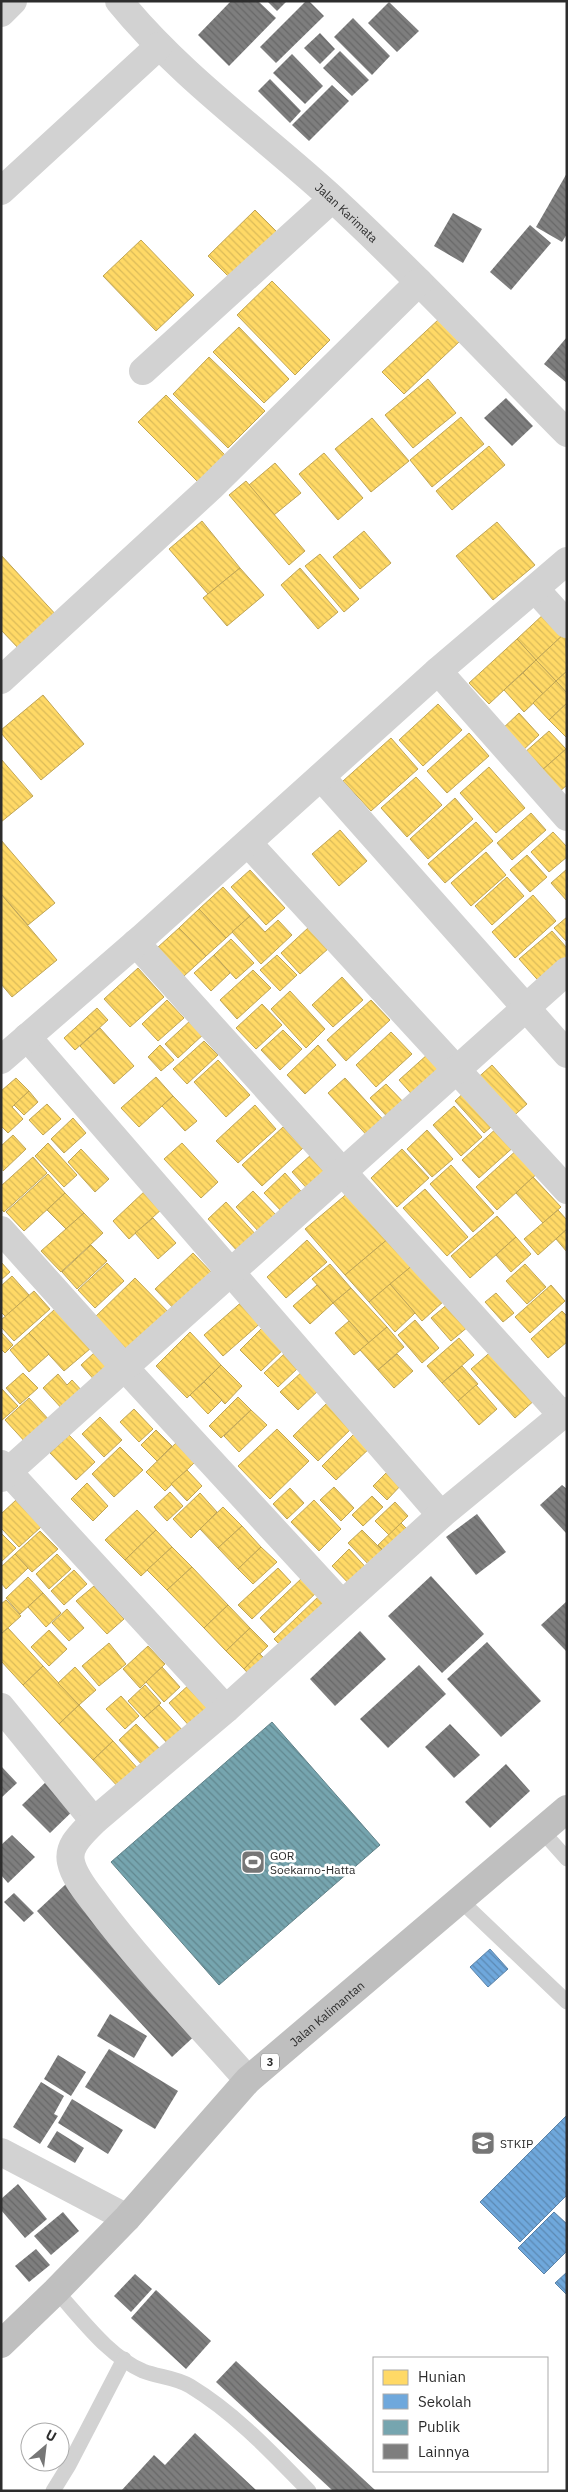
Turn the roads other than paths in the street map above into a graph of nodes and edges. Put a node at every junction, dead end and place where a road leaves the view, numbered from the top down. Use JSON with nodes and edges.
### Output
{"nodes":[{"id":1,"x":13,"y":1,"type":"edge"},
{"id":2,"x":119,"y":1,"type":"edge"},
{"id":3,"x":1,"y":13,"type":"edge"},
{"id":4,"x":159,"y":46,"type":"junction"},
{"id":5,"x":1,"y":191,"type":"edge"},
{"id":6,"x":332,"y":199,"type":"junction"},
{"id":7,"x":419,"y":282,"type":"junction"},
{"id":8,"x":143,"y":371,"type":"dead end"},
{"id":9,"x":567,"y":433,"type":"edge"},
{"id":10,"x":567,"y":561,"type":"edge"},
{"id":11,"x":536,"y":590,"type":"junction"},
{"id":12,"x":567,"y":624,"type":"edge"},
{"id":13,"x":438,"y":671,"type":"junction"},
{"id":14,"x":1,"y":680,"type":"edge"},
{"id":15,"x":321,"y":777,"type":"junction"},
{"id":16,"x":567,"y":817,"type":"edge"},
{"id":17,"x":248,"y":843,"type":"junction"},
{"id":18,"x":136,"y":943,"type":"junction"},
{"id":19,"x":567,"y":971,"type":"edge"},
{"id":20,"x":524,"y":1008,"type":"junction"},
{"id":21,"x":27,"y":1037,"type":"junction"},
{"id":22,"x":567,"y":1054,"type":"edge"},
{"id":23,"x":1,"y":1060,"type":"edge"},
{"id":24,"x":456,"y":1070,"type":"junction"},
{"id":25,"x":343,"y":1172,"type":"junction"},
{"id":26,"x":567,"y":1190,"type":"edge"},
{"id":27,"x":1,"y":1230,"type":"edge"},
{"id":28,"x":232,"y":1272,"type":"junction"},
{"id":29,"x":124,"y":1367,"type":"junction"},
{"id":30,"x":564,"y":1413,"type":"edge"},
{"id":31,"x":4,"y":1472,"type":"edge"},
{"id":32,"x":441,"y":1515,"type":"junction"},
{"id":33,"x":342,"y":1604,"type":"junction"},
{"id":34,"x":1,"y":1707,"type":"edge"},
{"id":35,"x":226,"y":1708,"type":"junction"},
{"id":36,"x":567,"y":1809,"type":"edge"},
{"id":37,"x":94,"y":1821,"type":"junction"},
{"id":38,"x":542,"y":1831,"type":"junction"},
{"id":39,"x":567,"y":1859,"type":"edge"},
{"id":40,"x":460,"y":1900,"type":"junction"},
{"id":41,"x":567,"y":2002,"type":"edge"},
{"id":42,"x":248,"y":2080,"type":"junction"},
{"id":43,"x":1,"y":2152,"type":"edge"},
{"id":44,"x":127,"y":2218,"type":"junction"},
{"id":45,"x":56,"y":2292,"type":"junction"},
{"id":46,"x":1,"y":2344,"type":"edge"},
{"id":47,"x":124,"y":2360,"type":"junction"},
{"id":48,"x":53,"y":2491,"type":"edge"},
{"id":49,"x":310,"y":2491,"type":"edge"}],
"edges":[{"from":1,"to":3,"type":"street"},
{"from":2,"to":4,"type":"street","name":"Jalan Karimata"},
{"from":4,"to":5,"type":"street"},
{"from":4,"to":6,"type":"street","name":"Jalan Karimata"},
{"from":6,"to":7,"type":"street","name":"Jalan Karimata"},
{"from":6,"to":8,"type":"street"},
{"from":7,"to":9,"type":"street","name":"Jalan Karimata"},
{"from":7,"to":14,"type":"street"},
{"from":10,"to":11,"type":"street"},
{"from":11,"to":12,"type":"street"},
{"from":11,"to":13,"type":"street"},
{"from":13,"to":15,"type":"street"},
{"from":13,"to":16,"type":"street"},
{"from":15,"to":17,"type":"street"},
{"from":15,"to":20,"type":"street"},
{"from":17,"to":18,"type":"street"},
{"from":17,"to":24,"type":"street"},
{"from":18,"to":21,"type":"street"},
{"from":18,"to":25,"type":"street"},
{"from":19,"to":20,"type":"street"},
{"from":20,"to":22,"type":"street"},
{"from":20,"to":24,"type":"street"},
{"from":21,"to":23,"type":"street"},
{"from":21,"to":28,"type":"street"},
{"from":24,"to":25,"type":"street"},
{"from":24,"to":26,"type":"street"},
{"from":25,"to":28,"type":"street"},
{"from":25,"to":30,"type":"street"},
{"from":27,"to":29,"type":"street"},
{"from":28,"to":29,"type":"street"},
{"from":28,"to":32,"type":"street"},
{"from":29,"to":31,"type":"street"},
{"from":29,"to":33,"type":"street"},
{"from":30,"to":32,"type":"street"},
{"from":31,"to":35,"type":"street"},
{"from":32,"to":33,"type":"street"},
{"from":33,"to":35,"type":"street"},
{"from":34,"to":37,"type":"street"},
{"from":35,"to":37,"type":"street"},
{"from":36,"to":38,"type":"highway","name":"Jalan Kalimantan","number":"3"},
{"from":37,"to":42,"type":"street"},
{"from":38,"to":39,"type":"lane"},
{"from":38,"to":40,"type":"highway","name":"Jalan Kalimantan","number":"3"},
{"from":40,"to":41,"type":"lane"},
{"from":40,"to":42,"type":"highway","name":"Jalan Kalimantan","number":"3"},
{"from":42,"to":44,"type":"highway","name":"Jalan Kalimantan","number":"3"},
{"from":43,"to":44,"type":"street"},
{"from":44,"to":45,"type":"highway","name":"Jalan Kalimantan","number":"3"},
{"from":45,"to":46,"type":"highway","name":"Jalan Kalimantan","number":"3"},
{"from":45,"to":47,"type":"lane"},
{"from":47,"to":48,"type":"lane"},
{"from":47,"to":49,"type":"lane"}]}
